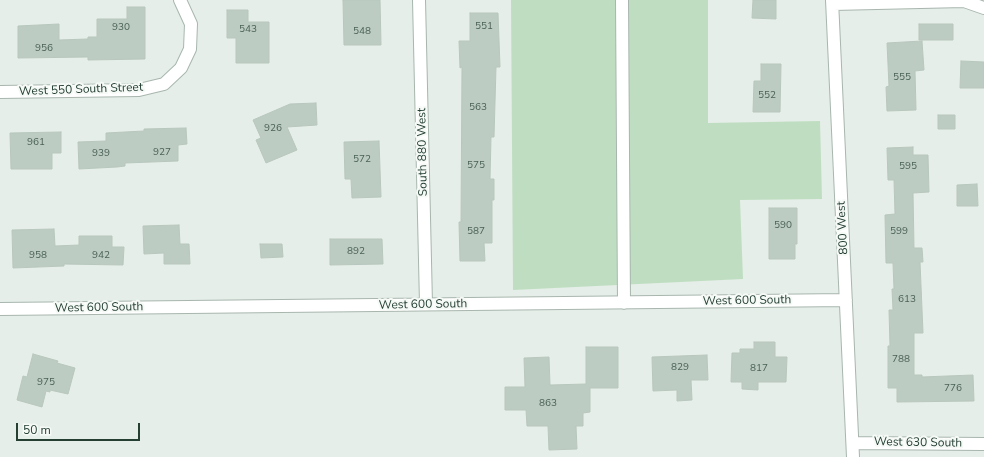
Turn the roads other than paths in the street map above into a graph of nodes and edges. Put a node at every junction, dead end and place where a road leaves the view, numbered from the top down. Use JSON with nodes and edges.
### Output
{"nodes":[{"id":1,"x":180,"y":0,"type":"edge"},
{"id":2,"x":419,"y":0,"type":"edge"},
{"id":3,"x":622,"y":0,"type":"edge"},
{"id":4,"x":833,"y":2,"type":"edge"},
{"id":5,"x":984,"y":8,"type":"edge"},
{"id":6,"x":0,"y":92,"type":"edge"},
{"id":7,"x":846,"y":300,"type":"junction"},
{"id":8,"x":624,"y":302,"type":"junction"},
{"id":9,"x":426,"y":304,"type":"junction"},
{"id":10,"x":0,"y":309,"type":"edge"},
{"id":11,"x":853,"y":442,"type":"junction"},
{"id":12,"x":984,"y":444,"type":"edge"},
{"id":13,"x":853,"y":457,"type":"edge"}],
"edges":[{"from":1,"to":6,"type":"street","name":"West 550 South Street"},
{"from":2,"to":9,"type":"street","name":"South 880 West"},
{"from":3,"to":8,"type":"street"},
{"from":4,"to":5,"type":"street"},
{"from":4,"to":7,"type":"street","name":"800 West"},
{"from":7,"to":8,"type":"street","name":"West 600 South"},
{"from":7,"to":11,"type":"street","name":"800 West"},
{"from":8,"to":9,"type":"street","name":"West 600 South"},
{"from":9,"to":10,"type":"street","name":"West 600 South"},
{"from":11,"to":12,"type":"street","name":"West 630 South"},
{"from":11,"to":13,"type":"street","name":"800 West"}]}
